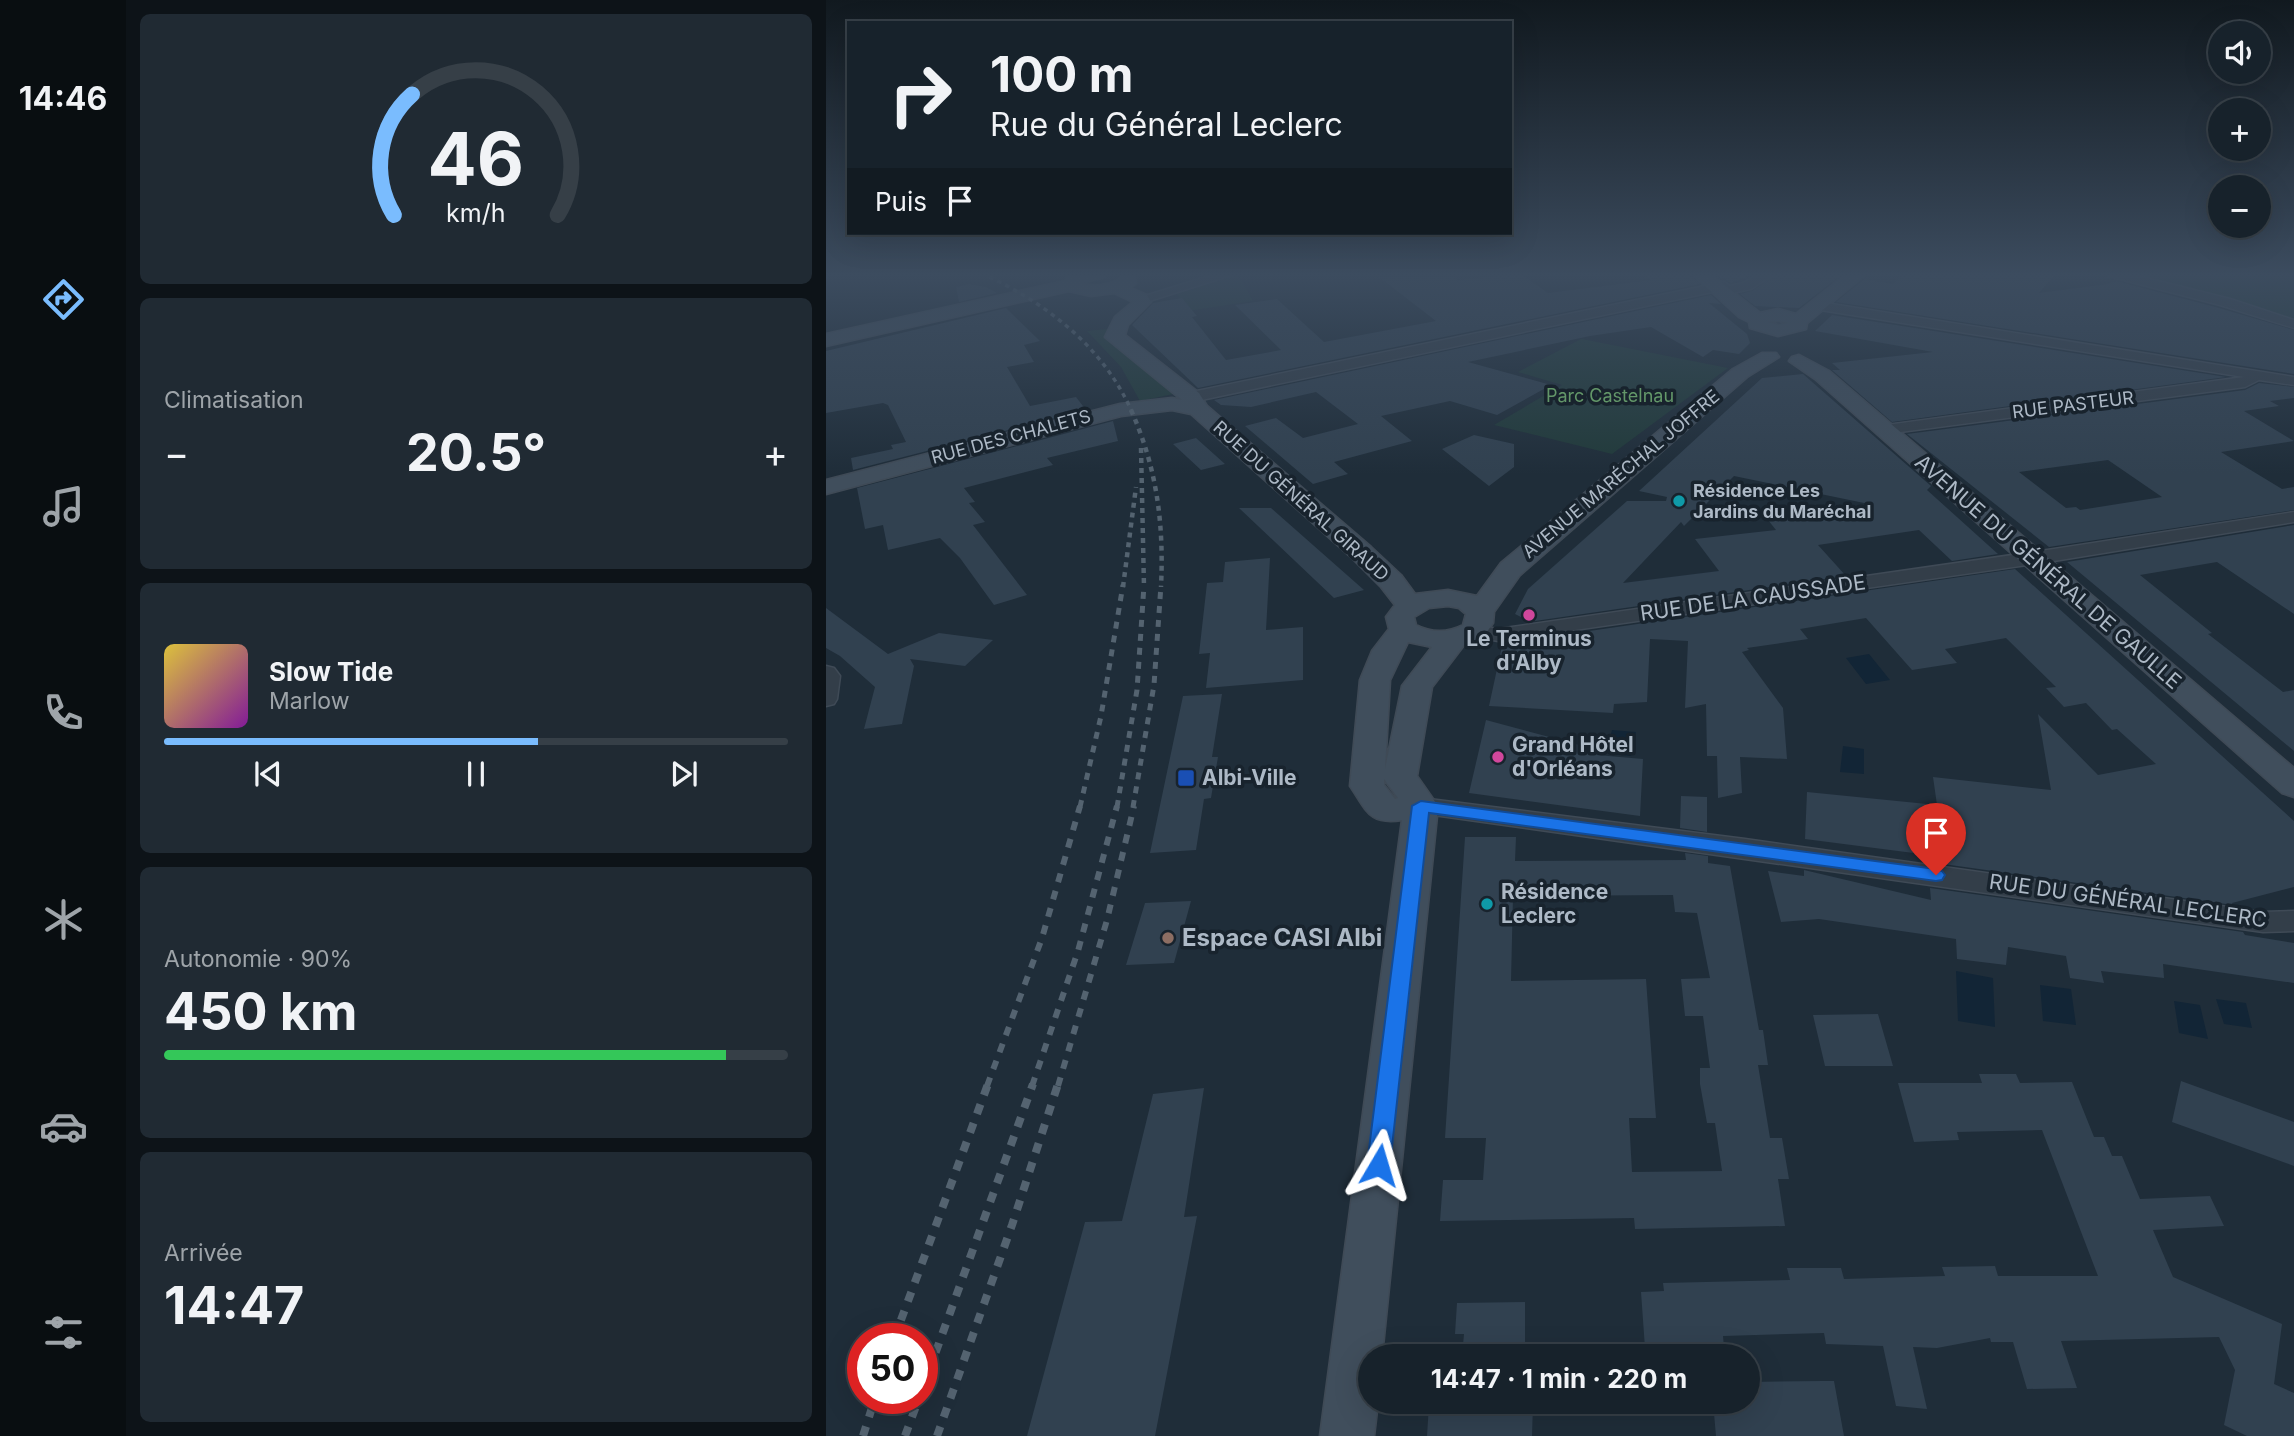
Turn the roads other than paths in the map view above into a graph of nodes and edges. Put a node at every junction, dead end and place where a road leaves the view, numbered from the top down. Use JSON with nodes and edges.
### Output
{"nodes":[{"id":1,"x":1119,"y":340,"type":"edge"},
{"id":2,"x":1472,"y":340,"type":"edge"},
{"id":3,"x":1767,"y":340,"type":"edge"},
{"id":4,"x":1797,"y":340,"type":"edge"},
{"id":5,"x":2036,"y":340,"type":"edge"},
{"id":6,"x":1770,"y":356,"type":"junction"},
{"id":7,"x":1798,"y":358,"type":"junction"},
{"id":8,"x":2259,"y":375,"type":"junction"},
{"id":9,"x":2294,"y":380,"type":"edge"},
{"id":10,"x":1195,"y":403,"type":"junction"},
{"id":11,"x":1885,"y":429,"type":"junction"},
{"id":12,"x":826,"y":487,"type":"edge"},
{"id":13,"x":2294,"y":517,"type":"edge"},
{"id":14,"x":2033,"y":557,"type":"junction"},
{"id":15,"x":1510,"y":569,"type":"junction"},
{"id":16,"x":1413,"y":612,"type":"junction"},
{"id":17,"x":1469,"y":627,"type":"junction"},
{"id":18,"x":826,"y":673,"type":"edge"},
{"id":19,"x":826,"y":699,"type":"edge"},
{"id":20,"x":2294,"y":786,"type":"edge"},
{"id":21,"x":1421,"y":806,"type":"junction"},
{"id":22,"x":2294,"y":921,"type":"edge"},
{"id":23,"x":1347,"y":1436,"type":"edge"}],
"edges":[{"from":1,"to":10,"type":"main road","name":"RUE DU GÉNÉRAL GIRAUD"},
{"from":2,"to":10,"type":"street"},
{"from":3,"to":6,"type":"main road"},
{"from":4,"to":7,"type":"main road"},
{"from":5,"to":8,"type":"street"},
{"from":6,"to":7,"type":"main road"},
{"from":6,"to":15,"type":"main road","name":"AVENUE MARÉCHAL JOFFRE"},
{"from":7,"to":11,"type":"main road","name":"AVENUE DU GÉNÉRAL DE GAULLE"},
{"from":8,"to":9,"type":"street"},
{"from":8,"to":11,"type":"street","name":"RUE PASTEUR"},
{"from":10,"to":12,"type":"main road","name":"RUE DES CHALETS"},
{"from":10,"to":16,"type":"main road","name":"RUE DU GÉNÉRAL GIRAUD"},
{"from":11,"to":14,"type":"main road","name":"AVENUE DU GÉNÉRAL DE GAULLE"},
{"from":13,"to":14,"type":"street","name":"RUE DE LA CAUSSADE"},
{"from":14,"to":17,"type":"street","name":"RUE DE LA CAUSSADE"},
{"from":14,"to":20,"type":"main road","name":"AVENUE DU GÉNÉRAL DE GAULLE"},
{"from":15,"to":16,"type":"main road"},
{"from":15,"to":17,"type":"main road"},
{"from":16,"to":17,"type":"main road"},
{"from":16,"to":17,"type":"main road"},
{"from":16,"to":21,"type":"main road"},
{"from":17,"to":21,"type":"main road"},
{"from":18,"to":19,"type":"street"},
{"from":21,"to":22,"type":"street","name":"RUE DU GÉNÉRAL LECLERC"},
{"from":21,"to":23,"type":"main road"}]}
